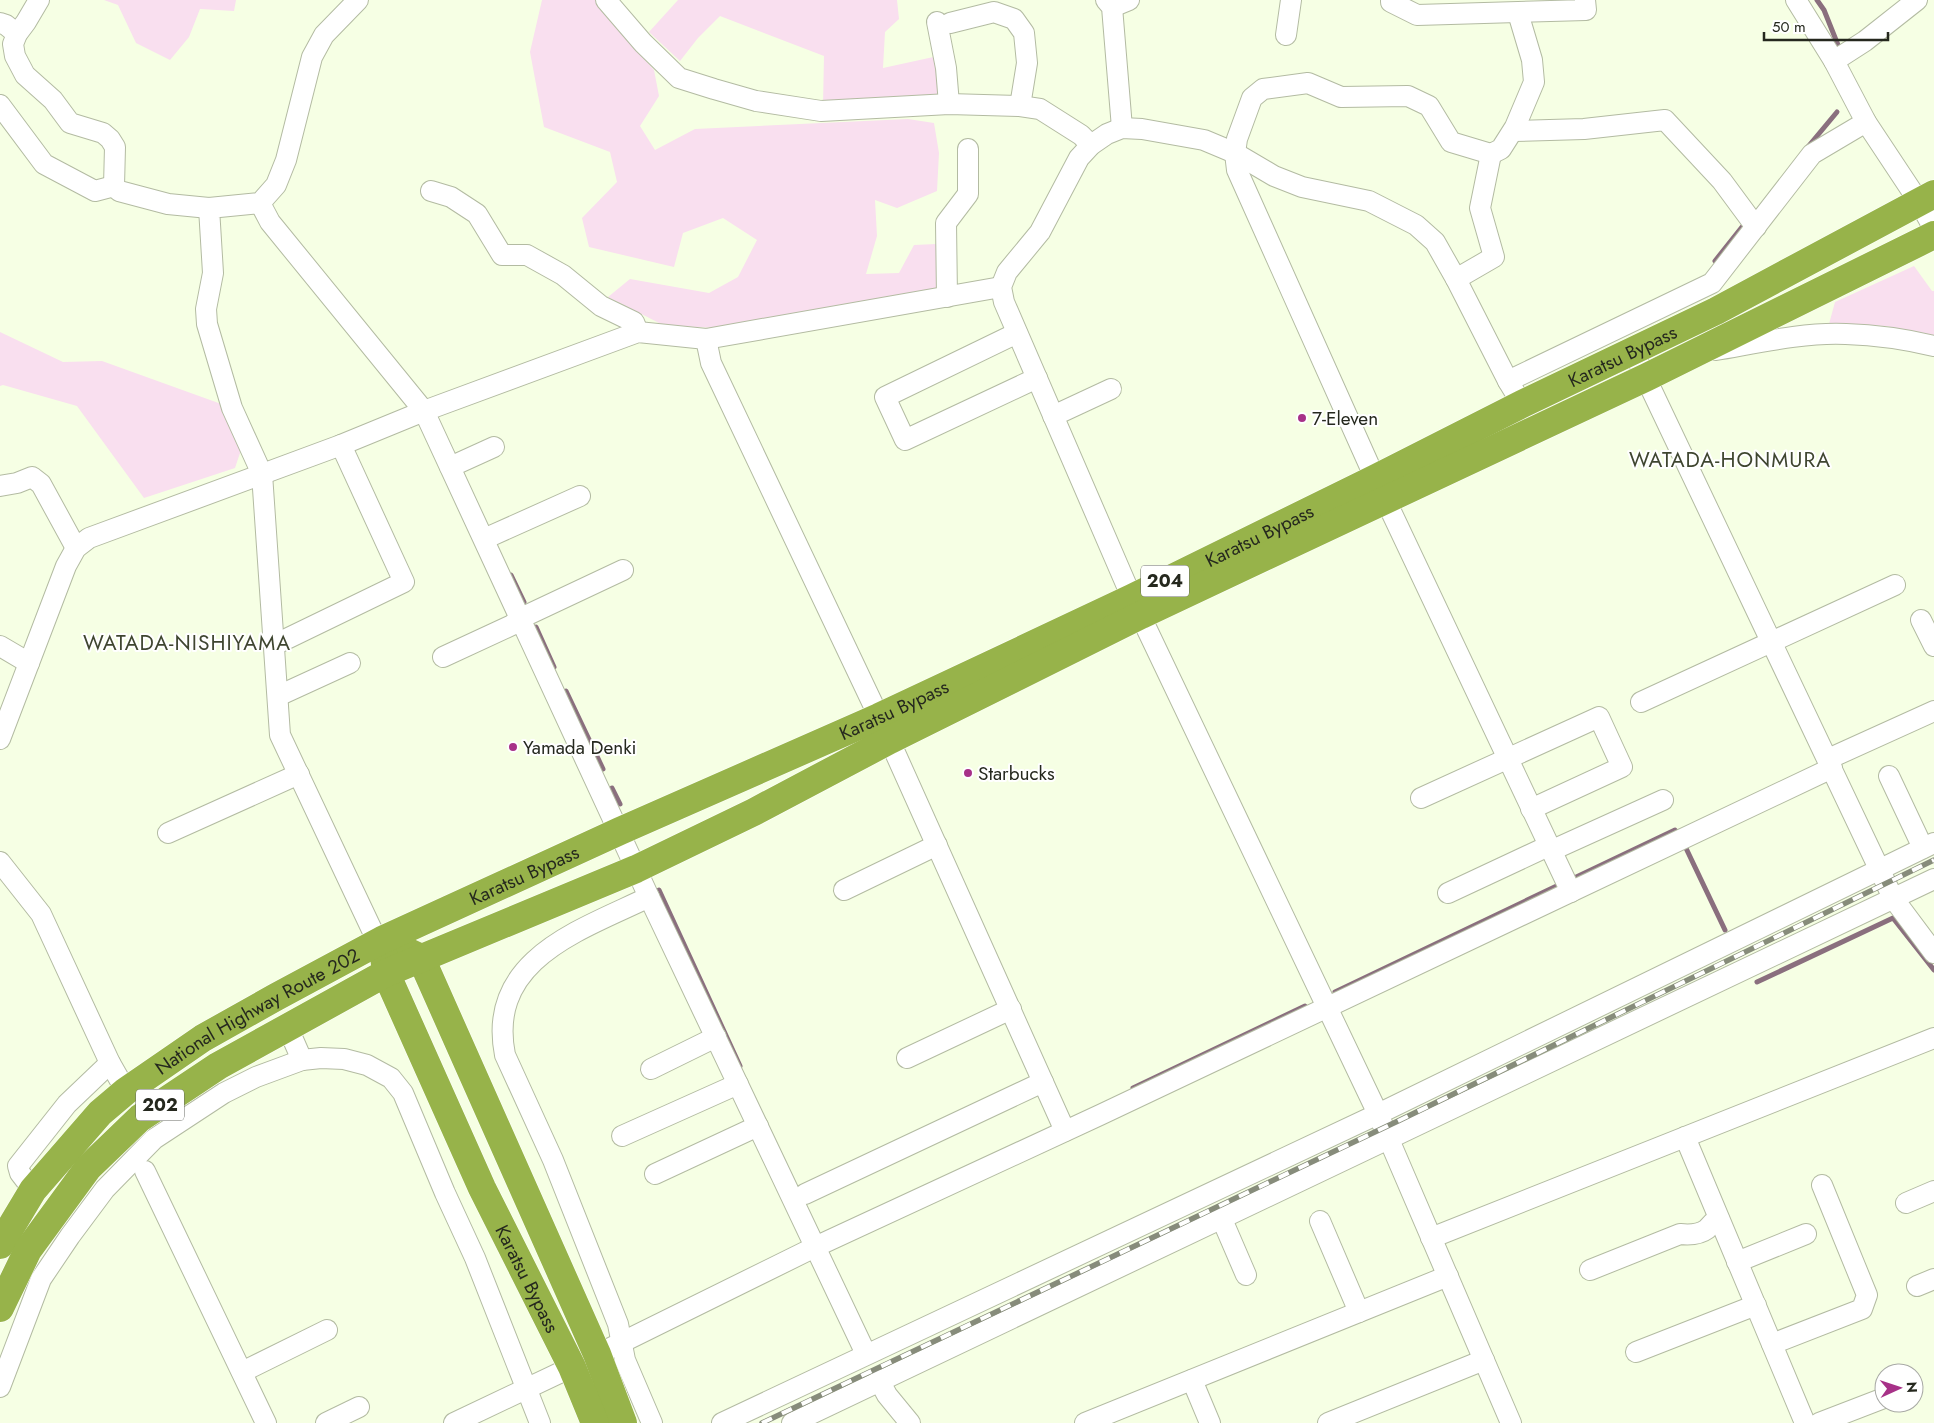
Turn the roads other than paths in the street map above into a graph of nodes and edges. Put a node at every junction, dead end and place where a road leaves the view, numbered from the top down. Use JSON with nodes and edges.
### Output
{"nodes":[{"id":1,"x":39,"y":0,"type":"edge"},
{"id":2,"x":358,"y":0,"type":"edge"},
{"id":3,"x":606,"y":0,"type":"edge"},
{"id":4,"x":1291,"y":0,"type":"edge"},
{"id":5,"x":1391,"y":0,"type":"edge"},
{"id":6,"x":1585,"y":0,"type":"edge"},
{"id":7,"x":1796,"y":0,"type":"edge"},
{"id":8,"x":1912,"y":1,"type":"edge"},
{"id":9,"x":1116,"y":2,"type":"edge"},
{"id":10,"x":1518,"y":13,"type":"junction"},
{"id":11,"x":0,"y":23,"type":"edge"},
{"id":12,"x":17,"y":34,"type":"junction"},
{"id":13,"x":1286,"y":35,"type":"dead end"},
{"id":14,"x":1834,"y":61,"type":"junction"},
{"id":15,"x":948,"y":104,"type":"junction"},
{"id":16,"x":0,"y":105,"type":"edge"},
{"id":17,"x":1020,"y":106,"type":"junction"},
{"id":18,"x":1866,"y":122,"type":"junction"},
{"id":19,"x":1122,"y":128,"type":"junction"},
{"id":20,"x":1513,"y":130,"type":"junction"},
{"id":21,"x":1091,"y":145,"type":"junction"},
{"id":22,"x":968,"y":149,"type":"dead end"},
{"id":23,"x":1235,"y":153,"type":"junction"},
{"id":24,"x":1491,"y":154,"type":"junction"},
{"id":25,"x":114,"y":186,"type":"junction"},
{"id":26,"x":431,"y":191,"type":"dead end"},
{"id":27,"x":1927,"y":198,"type":"edge"},
{"id":28,"x":260,"y":203,"type":"junction"},
{"id":29,"x":209,"y":208,"type":"junction"},
{"id":30,"x":1756,"y":227,"type":"junction"},
{"id":31,"x":1934,"y":230,"type":"edge"},
{"id":32,"x":1934,"y":235,"type":"edge"},
{"id":33,"x":1456,"y":280,"type":"junction"},
{"id":34,"x":1001,"y":287,"type":"junction"},
{"id":35,"x":947,"y":297,"type":"junction"},
{"id":36,"x":638,"y":332,"type":"junction"},
{"id":37,"x":1017,"y":333,"type":"junction"},
{"id":38,"x":706,"y":339,"type":"junction"},
{"id":39,"x":1934,"y":346,"type":"edge"},
{"id":40,"x":1633,"y":351,"type":"junction"},
{"id":41,"x":1689,"y":355,"type":"junction"},
{"id":42,"x":1647,"y":377,"type":"junction"},
{"id":43,"x":1037,"y":378,"type":"junction"},
{"id":44,"x":1508,"y":381,"type":"junction"},
{"id":45,"x":1111,"y":389,"type":"dead end"},
{"id":46,"x":1522,"y":404,"type":"junction"},
{"id":47,"x":424,"y":411,"type":"junction"},
{"id":48,"x":1053,"y":416,"type":"junction"},
{"id":49,"x":341,"y":445,"type":"junction"},
{"id":50,"x":494,"y":447,"type":"dead end"},
{"id":51,"x":450,"y":467,"type":"junction"},
{"id":52,"x":262,"y":474,"type":"junction"},
{"id":53,"x":0,"y":486,"type":"edge"},
{"id":54,"x":1381,"y":489,"type":"junction"},
{"id":55,"x":580,"y":496,"type":"dead end"},
{"id":56,"x":484,"y":539,"type":"junction"},
{"id":57,"x":76,"y":548,"type":"junction"},
{"id":58,"x":623,"y":570,"type":"dead end"},
{"id":59,"x":1895,"y":586,"type":"dead end"},
{"id":60,"x":1136,"y":606,"type":"junction"},
{"id":61,"x":521,"y":618,"type":"junction"},
{"id":62,"x":1922,"y":620,"type":"dead end"},
{"id":63,"x":1772,"y":641,"type":"junction"},
{"id":64,"x":274,"y":645,"type":"junction"},
{"id":65,"x":0,"y":646,"type":"edge"},
{"id":66,"x":1934,"y":646,"type":"edge"},
{"id":67,"x":443,"y":657,"type":"dead end"},
{"id":68,"x":29,"y":663,"type":"junction"},
{"id":69,"x":350,"y":663,"type":"dead end"},
{"id":70,"x":278,"y":696,"type":"junction"},
{"id":71,"x":1641,"y":702,"type":"dead end"},
{"id":72,"x":1934,"y":711,"type":"edge"},
{"id":73,"x":884,"y":729,"type":"junction"},
{"id":74,"x":0,"y":739,"type":"edge"},
{"id":75,"x":1508,"y":759,"type":"junction"},
{"id":76,"x":1830,"y":764,"type":"junction"},
{"id":77,"x":299,"y":774,"type":"junction"},
{"id":78,"x":1889,"y":776,"type":"dead end"},
{"id":79,"x":1421,"y":798,"type":"dead end"},
{"id":80,"x":1662,"y":800,"type":"dead end"},
{"id":81,"x":1531,"y":808,"type":"junction"},
{"id":82,"x":620,"y":831,"type":"junction"},
{"id":83,"x":168,"y":833,"type":"dead end"},
{"id":84,"x":1929,"y":845,"type":"edge"},
{"id":85,"x":937,"y":846,"type":"junction"},
{"id":86,"x":1550,"y":848,"type":"junction"},
{"id":87,"x":0,"y":862,"type":"edge"},
{"id":88,"x":636,"y":869,"type":"junction"},
{"id":89,"x":1879,"y":869,"type":"junction"},
{"id":90,"x":1934,"y":879,"type":"edge"},
{"id":91,"x":1567,"y":884,"type":"junction"},
{"id":92,"x":844,"y":890,"type":"dead end"},
{"id":93,"x":1448,"y":893,"type":"dead end"},
{"id":94,"x":649,"y":896,"type":"junction"},
{"id":95,"x":1893,"y":898,"type":"junction"},
{"id":96,"x":382,"y":940,"type":"junction"},
{"id":97,"x":1934,"y":953,"type":"edge"},
{"id":98,"x":421,"y":958,"type":"junction"},
{"id":99,"x":386,"y":973,"type":"junction"},
{"id":100,"x":1328,"y":1007,"type":"junction"},
{"id":101,"x":1010,"y":1009,"type":"junction"},
{"id":102,"x":288,"y":1028,"type":"junction"},
{"id":103,"x":716,"y":1037,"type":"junction"},
{"id":104,"x":1934,"y":1038,"type":"edge"},
{"id":105,"x":907,"y":1058,"type":"dead end"},
{"id":106,"x":302,"y":1060,"type":"junction"},
{"id":107,"x":110,"y":1063,"type":"junction"},
{"id":108,"x":651,"y":1069,"type":"dead end"},
{"id":109,"x":1043,"y":1082,"type":"junction"},
{"id":110,"x":738,"y":1084,"type":"junction"},
{"id":111,"x":83,"y":1089,"type":"junction"},
{"id":112,"x":126,"y":1091,"type":"junction"},
{"id":113,"x":100,"y":1113,"type":"junction"},
{"id":114,"x":1378,"y":1114,"type":"junction"},
{"id":115,"x":1063,"y":1125,"type":"junction"},
{"id":116,"x":758,"y":1126,"type":"junction"},
{"id":117,"x":147,"y":1128,"type":"junction"},
{"id":118,"x":622,"y":1136,"type":"dead end"},
{"id":119,"x":1685,"y":1137,"type":"junction"},
{"id":120,"x":1388,"y":1138,"type":"junction"},
{"id":121,"x":146,"y":1170,"type":"dead end"},
{"id":122,"x":655,"y":1174,"type":"dead end"},
{"id":123,"x":1822,"y":1185,"type":"dead end"},
{"id":124,"x":34,"y":1190,"type":"junction"},
{"id":125,"x":1934,"y":1191,"type":"edge"},
{"id":126,"x":805,"y":1194,"type":"dead end"},
{"id":127,"x":1906,"y":1202,"type":"dead end"},
{"id":128,"x":1221,"y":1217,"type":"junction"},
{"id":129,"x":1719,"y":1219,"type":"junction"},
{"id":130,"x":1320,"y":1221,"type":"dead end"},
{"id":131,"x":1806,"y":1234,"type":"dead end"},
{"id":132,"x":1431,"y":1238,"type":"junction"},
{"id":133,"x":0,"y":1245,"type":"edge"},
{"id":134,"x":815,"y":1247,"type":"junction"},
{"id":135,"x":1737,"y":1262,"type":"junction"},
{"id":136,"x":1590,"y":1270,"type":"dead end"},
{"id":137,"x":1246,"y":1275,"type":"dead end"},
{"id":138,"x":1448,"y":1276,"type":"junction"},
{"id":139,"x":1756,"y":1305,"type":"junction"},
{"id":140,"x":0,"y":1308,"type":"edge"},
{"id":141,"x":1359,"y":1312,"type":"junction"},
{"id":142,"x":327,"y":1330,"type":"dead end"},
{"id":143,"x":623,"y":1342,"type":"junction"},
{"id":144,"x":1772,"y":1344,"type":"junction"},
{"id":145,"x":1636,"y":1352,"type":"dead end"},
{"id":146,"x":597,"y":1354,"type":"junction"},
{"id":147,"x":866,"y":1354,"type":"junction"},
{"id":148,"x":1484,"y":1360,"type":"junction"},
{"id":149,"x":572,"y":1367,"type":"junction"},
{"id":150,"x":242,"y":1372,"type":"junction"},
{"id":151,"x":879,"y":1380,"type":"junction"},
{"id":152,"x":1192,"y":1380,"type":"junction"},
{"id":153,"x":0,"y":1387,"type":"edge"},
{"id":154,"x":526,"y":1388,"type":"junction"},
{"id":155,"x":1874,"y":1402,"type":"edge"},
{"id":156,"x":359,"y":1407,"type":"dead end"},
{"id":157,"x":266,"y":1423,"type":"edge"},
{"id":158,"x":326,"y":1423,"type":"edge"},
{"id":159,"x":454,"y":1423,"type":"edge"},
{"id":160,"x":540,"y":1423,"type":"edge"},
{"id":161,"x":595,"y":1423,"type":"edge"},
{"id":162,"x":623,"y":1423,"type":"edge"},
{"id":163,"x":652,"y":1423,"type":"edge"},
{"id":164,"x":722,"y":1423,"type":"edge"},
{"id":165,"x":792,"y":1423,"type":"edge"},
{"id":166,"x":910,"y":1423,"type":"edge"},
{"id":167,"x":1085,"y":1423,"type":"edge"},
{"id":168,"x":1210,"y":1423,"type":"edge"},
{"id":169,"x":1328,"y":1423,"type":"edge"},
{"id":170,"x":1511,"y":1423,"type":"edge"},
{"id":171,"x":1805,"y":1423,"type":"edge"},
{"id":172,"x":1819,"y":1423,"type":"edge"}],
"edges":[{"from":1,"to":12,"type":"street"},
{"from":2,"to":28,"type":"street"},
{"from":3,"to":15,"type":"street"},
{"from":4,"to":13,"type":"street"},
{"from":5,"to":10,"type":"street"},
{"from":6,"to":10,"type":"street"},
{"from":7,"to":14,"type":"street"},
{"from":8,"to":14,"type":"street"},
{"from":9,"to":19,"type":"street"},
{"from":10,"to":20,"type":"street"},
{"from":11,"to":12,"type":"street"},
{"from":12,"to":25,"type":"street"},
{"from":14,"to":18,"type":"street"},
{"from":15,"to":17,"type":"street"},
{"from":15,"to":17,"type":"street"},
{"from":16,"to":25,"type":"street"},
{"from":17,"to":21,"type":"street"},
{"from":18,"to":27,"type":"street"},
{"from":18,"to":30,"type":"street"},
{"from":19,"to":21,"type":"street"},
{"from":19,"to":23,"type":"street"},
{"from":20,"to":24,"type":"street"},
{"from":20,"to":30,"type":"street"},
{"from":21,"to":34,"type":"street"},
{"from":22,"to":35,"type":"street"},
{"from":23,"to":24,"type":"street"},
{"from":23,"to":33,"type":"street"},
{"from":23,"to":54,"type":"street"},
{"from":24,"to":33,"type":"street"},
{"from":25,"to":29,"type":"street"},
{"from":26,"to":36,"type":"street"},
{"from":27,"to":31,"type":"street"},
{"from":27,"to":40,"type":"highway","name":"Karatsu Bypass","number":"204"},
{"from":28,"to":29,"type":"street"},
{"from":28,"to":47,"type":"street"},
{"from":29,"to":52,"type":"street"},
{"from":30,"to":44,"type":"street"},
{"from":32,"to":41,"type":"highway","name":"Karatsu Bypass","number":"204"},
{"from":33,"to":44,"type":"street"},
{"from":34,"to":35,"type":"street"},
{"from":34,"to":37,"type":"street"},
{"from":35,"to":38,"type":"street"},
{"from":36,"to":38,"type":"street"},
{"from":36,"to":47,"type":"street"},
{"from":37,"to":43,"type":"street"},
{"from":37,"to":43,"type":"street"},
{"from":38,"to":73,"type":"street"},
{"from":39,"to":41,"type":"street"},
{"from":40,"to":42,"type":"street"},
{"from":40,"to":46,"type":"highway","name":"Karatsu Bypass","number":"204"},
{"from":41,"to":42,"type":"highway","name":"Karatsu Bypass","number":"204"},
{"from":42,"to":54,"type":"highway","name":"Karatsu Bypass","number":"204"},
{"from":42,"to":63,"type":"street"},
{"from":43,"to":48,"type":"street"},
{"from":44,"to":46,"type":"street"},
{"from":45,"to":48,"type":"street"},
{"from":46,"to":54,"type":"highway","name":"Karatsu Bypass","number":"204"},
{"from":47,"to":49,"type":"street"},
{"from":47,"to":51,"type":"street"},
{"from":48,"to":60,"type":"street"},
{"from":49,"to":52,"type":"street"},
{"from":49,"to":64,"type":"street"},
{"from":50,"to":51,"type":"street"},
{"from":51,"to":56,"type":"street"},
{"from":52,"to":57,"type":"street"},
{"from":52,"to":64,"type":"street"},
{"from":53,"to":57,"type":"street"},
{"from":54,"to":60,"type":"highway","name":"Karatsu Bypass","number":"204"},
{"from":54,"to":75,"type":"street"},
{"from":55,"to":56,"type":"street"},
{"from":56,"to":61,"type":"street"},
{"from":57,"to":68,"type":"street"},
{"from":58,"to":61,"type":"street"},
{"from":59,"to":63,"type":"street"},
{"from":60,"to":73,"type":"highway","name":"Karatsu Bypass","number":"204"},
{"from":60,"to":100,"type":"street"},
{"from":61,"to":67,"type":"street"},
{"from":61,"to":82,"type":"street"},
{"from":62,"to":66,"type":"street"},
{"from":63,"to":71,"type":"street"},
{"from":63,"to":76,"type":"street"},
{"from":64,"to":70,"type":"street"},
{"from":65,"to":68,"type":"street"},
{"from":68,"to":74,"type":"street"},
{"from":69,"to":70,"type":"street"},
{"from":70,"to":77,"type":"street"},
{"from":72,"to":76,"type":"street"},
{"from":73,"to":82,"type":"highway","name":"Karatsu Bypass","number":"204"},
{"from":73,"to":85,"type":"street"},
{"from":73,"to":88,"type":"highway","name":"Karatsu Bypass","number":"204"},
{"from":75,"to":79,"type":"street"},
{"from":75,"to":81,"type":"street"},
{"from":75,"to":81,"type":"street"},
{"from":76,"to":89,"type":"street"},
{"from":76,"to":91,"type":"street"},
{"from":77,"to":83,"type":"street"},
{"from":77,"to":96,"type":"street"},
{"from":78,"to":84,"type":"street"},
{"from":80,"to":86,"type":"street"},
{"from":81,"to":86,"type":"street"},
{"from":82,"to":88,"type":"street"},
{"from":82,"to":96,"type":"highway","name":"Karatsu Bypass","number":"204"},
{"from":84,"to":89,"type":"street"},
{"from":85,"to":92,"type":"street"},
{"from":85,"to":101,"type":"street"},
{"from":86,"to":91,"type":"street"},
{"from":86,"to":93,"type":"street"},
{"from":87,"to":107,"type":"street"},
{"from":88,"to":94,"type":"street"},
{"from":88,"to":98,"type":"highway","name":"Karatsu Bypass","number":"204"},
{"from":89,"to":95,"type":"street"},
{"from":89,"to":114,"type":"street"},
{"from":90,"to":95,"type":"street"},
{"from":91,"to":100,"type":"street"},
{"from":94,"to":103,"type":"street"},
{"from":94,"to":143,"type":"street"},
{"from":95,"to":97,"type":"street"},
{"from":95,"to":120,"type":"street"},
{"from":96,"to":98,"type":"highway"},
{"from":96,"to":99,"type":"highway","name":"Karatsu Bypass"},
{"from":96,"to":112,"type":"highway","name":"National Highway Route 202","number":"202"},
{"from":98,"to":99,"type":"highway","number":"202"},
{"from":98,"to":146,"type":"highway","name":"Karatsu Bypass"},
{"from":99,"to":102,"type":"highway","name":"National Highway Route 202","number":"202"},
{"from":99,"to":149,"type":"highway","name":"Karatsu Bypass"},
{"from":100,"to":114,"type":"street"},
{"from":100,"to":115,"type":"street"},
{"from":101,"to":105,"type":"street"},
{"from":101,"to":109,"type":"street"},
{"from":102,"to":106,"type":"street"},
{"from":102,"to":117,"type":"highway","name":"National Highway Route 202","number":"202"},
{"from":103,"to":108,"type":"street"},
{"from":103,"to":110,"type":"street"},
{"from":104,"to":119,"type":"street"},
{"from":106,"to":117,"type":"street"},
{"from":106,"to":154,"type":"street"},
{"from":107,"to":111,"type":"street"},
{"from":107,"to":112,"type":"street"},
{"from":109,"to":115,"type":"street"},
{"from":109,"to":126,"type":"street"},
{"from":110,"to":116,"type":"street"},
{"from":110,"to":118,"type":"street"},
{"from":111,"to":113,"type":"street"},
{"from":111,"to":124,"type":"street"},
{"from":112,"to":113,"type":"highway","name":"National Highway Route 202","number":"202"},
{"from":113,"to":124,"type":"highway","name":"National Highway Route 202","number":"202"},
{"from":114,"to":120,"type":"street"},
{"from":114,"to":147,"type":"street"},
{"from":115,"to":134,"type":"street"},
{"from":116,"to":122,"type":"street"},
{"from":116,"to":134,"type":"street"},
{"from":117,"to":140,"type":"highway","name":"National Highway Route 202","number":"202"},
{"from":117,"to":153,"type":"street"},
{"from":119,"to":129,"type":"street"},
{"from":119,"to":132,"type":"street"},
{"from":120,"to":128,"type":"street"},
{"from":120,"to":132,"type":"street"},
{"from":121,"to":150,"type":"street"},
{"from":123,"to":144,"type":"street"},
{"from":124,"to":133,"type":"highway","name":"National Highway Route 202","number":"202"},
{"from":125,"to":127,"type":"street"},
{"from":128,"to":137,"type":"street"},
{"from":128,"to":151,"type":"street"},
{"from":129,"to":135,"type":"street"},
{"from":129,"to":136,"type":"street"},
{"from":130,"to":141,"type":"street"},
{"from":131,"to":135,"type":"street"},
{"from":132,"to":138,"type":"street"},
{"from":134,"to":143,"type":"street"},
{"from":134,"to":147,"type":"street"},
{"from":135,"to":139,"type":"street"},
{"from":138,"to":141,"type":"street"},
{"from":138,"to":148,"type":"street"},
{"from":139,"to":144,"type":"street"},
{"from":139,"to":145,"type":"street"},
{"from":141,"to":152,"type":"street"},
{"from":142,"to":150,"type":"street"},
{"from":143,"to":146,"type":"street"},
{"from":143,"to":163,"type":"street"},
{"from":144,"to":171,"type":"street"},
{"from":146,"to":149,"type":"street"},
{"from":146,"to":162,"type":"highway","name":"Karatsu Bypass"},
{"from":147,"to":164,"type":"street"},
{"from":148,"to":169,"type":"street"},
{"from":148,"to":170,"type":"street"},
{"from":149,"to":154,"type":"street"},
{"from":149,"to":161,"type":"highway","name":"Karatsu Bypass"},
{"from":150,"to":157,"type":"street"},
{"from":151,"to":165,"type":"street"},
{"from":151,"to":166,"type":"street"},
{"from":152,"to":167,"type":"street"},
{"from":152,"to":168,"type":"street"},
{"from":154,"to":159,"type":"street"},
{"from":154,"to":160,"type":"street"},
{"from":155,"to":172,"type":"street"},
{"from":156,"to":158,"type":"street"}]}
